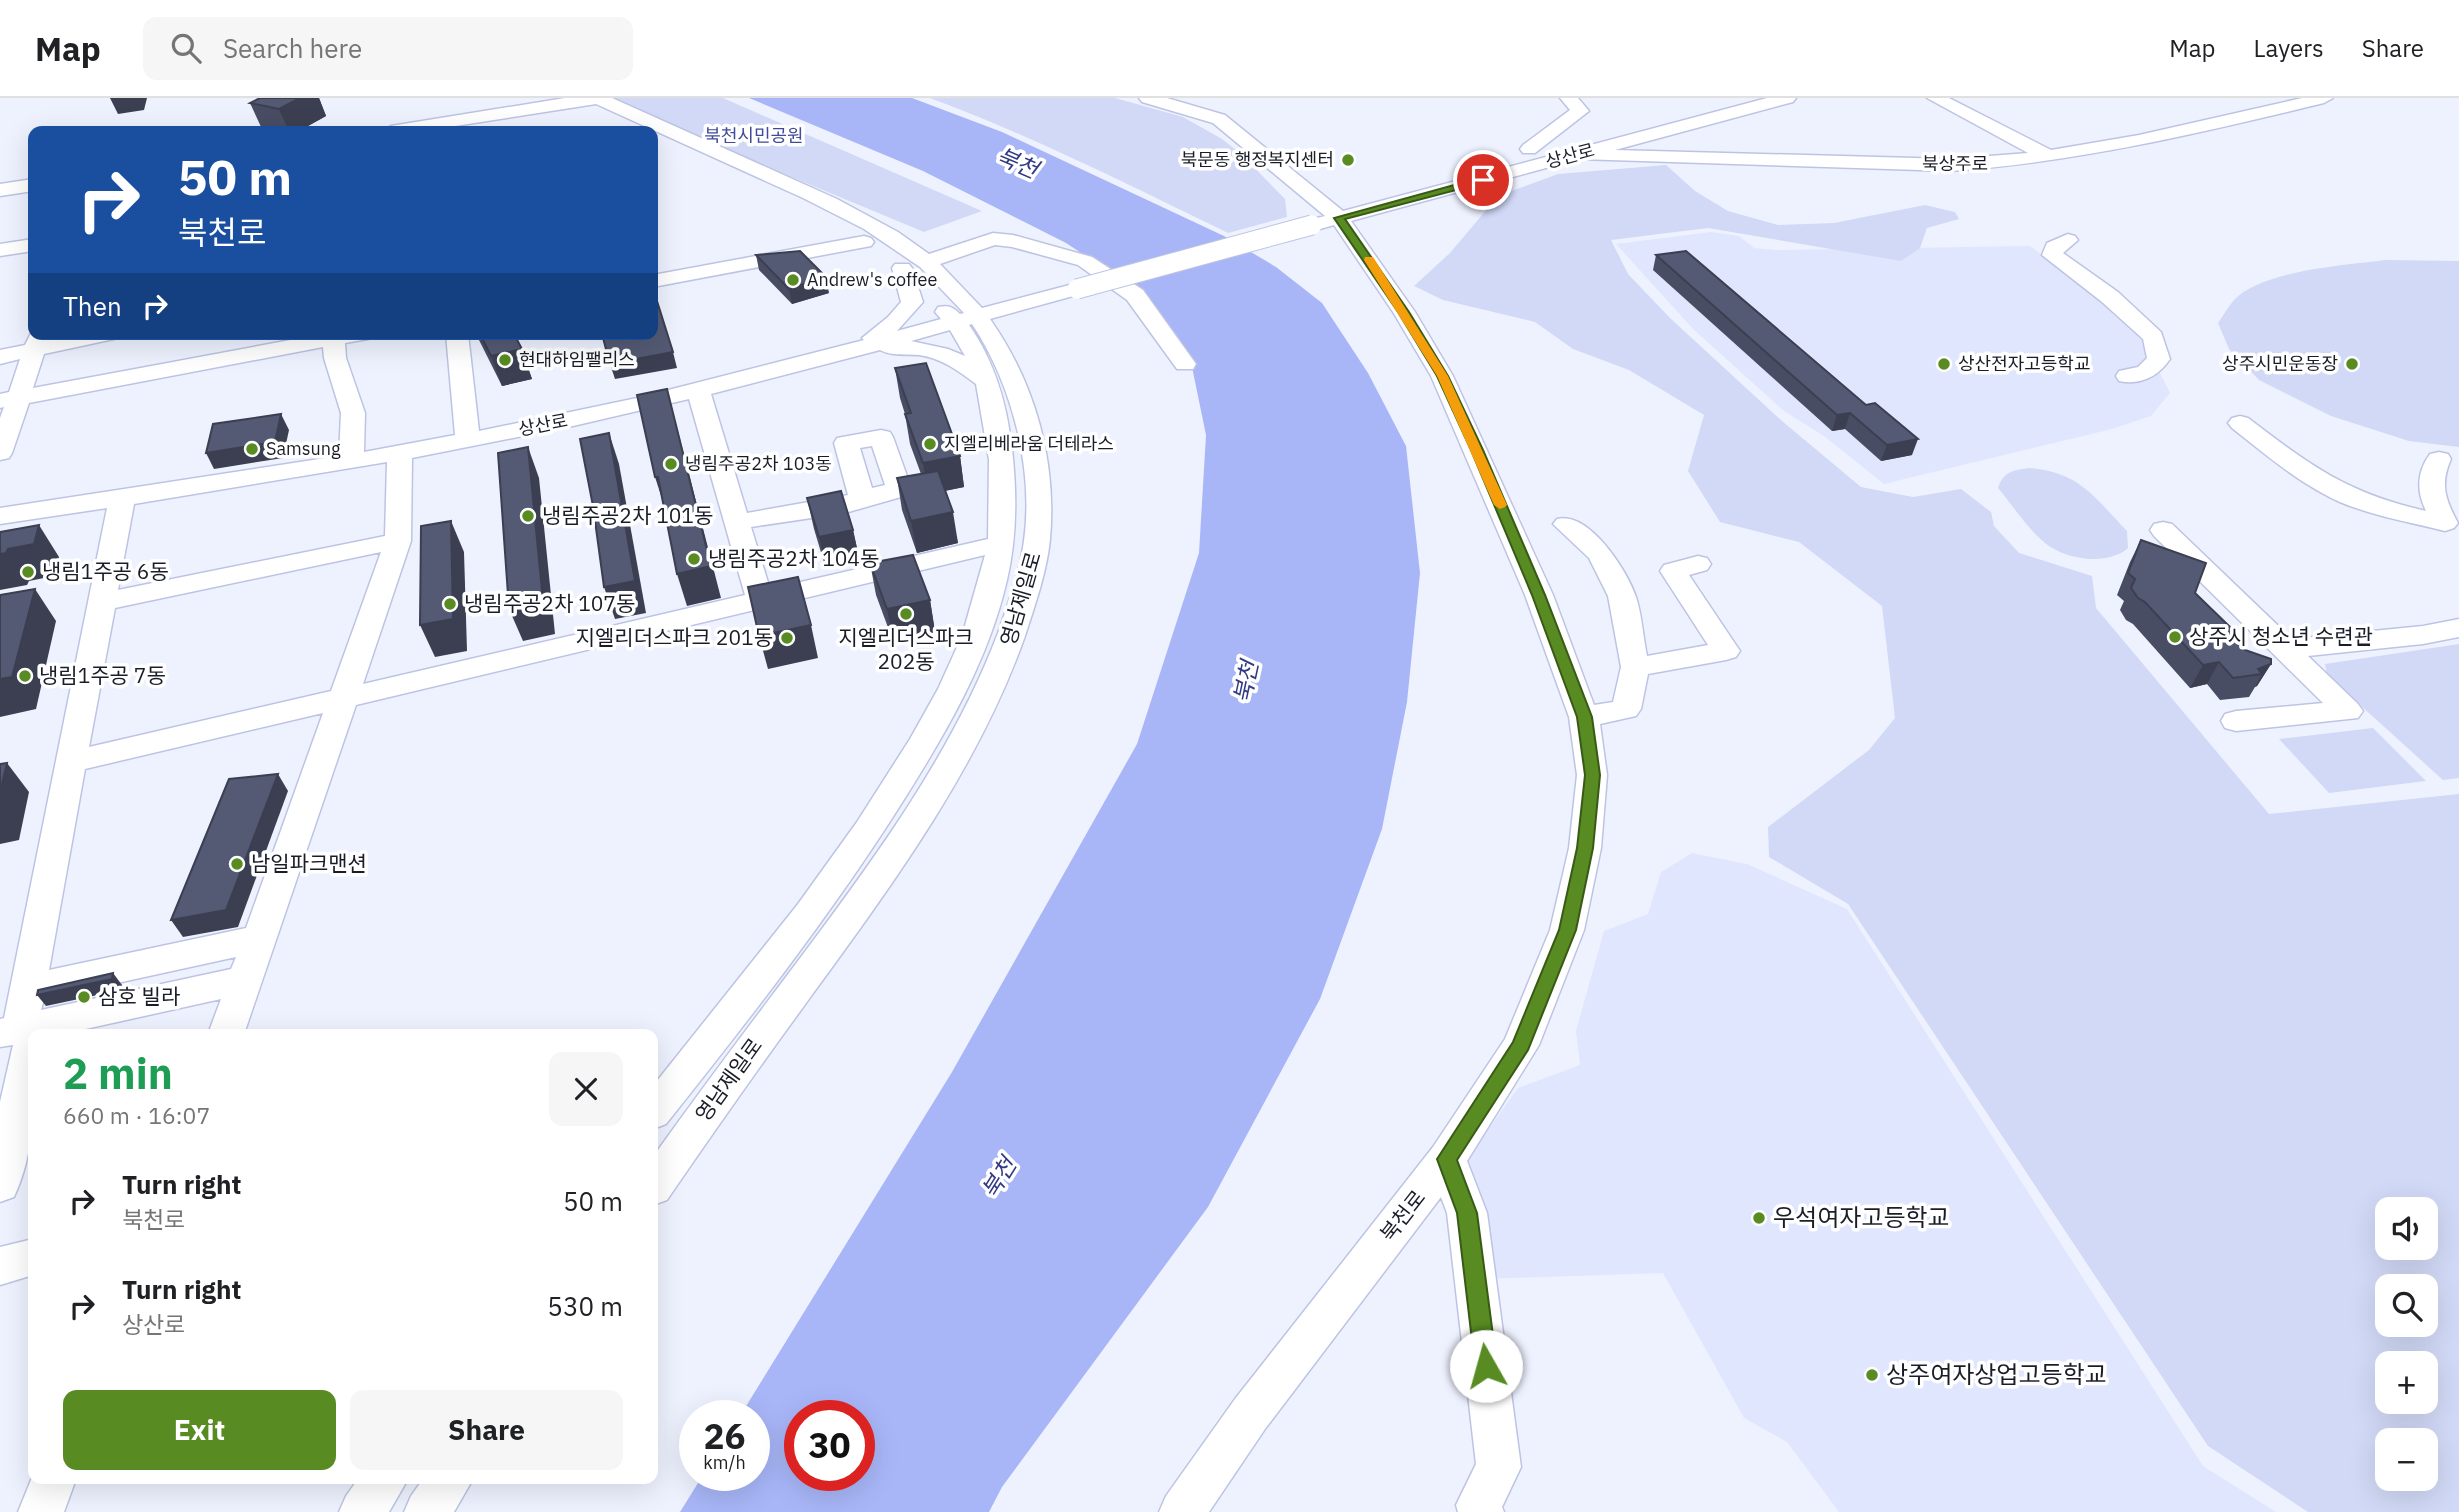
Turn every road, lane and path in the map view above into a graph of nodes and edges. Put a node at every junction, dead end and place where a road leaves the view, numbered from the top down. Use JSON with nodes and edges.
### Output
{"nodes":[{"id":1,"x":598,"y":98,"type":"edge"},
{"id":2,"x":1148,"y":98,"type":"edge"},
{"id":3,"x":1197,"y":98,"type":"edge"},
{"id":4,"x":1569,"y":98,"type":"edge"},
{"id":5,"x":1787,"y":98,"type":"edge"},
{"id":6,"x":1936,"y":98,"type":"edge"},
{"id":7,"x":2324,"y":98,"type":"edge"},
{"id":8,"x":571,"y":100,"type":"edge"},
{"id":9,"x":1219,"y":119,"type":"junction"},
{"id":10,"x":420,"y":126,"type":"edge"},
{"id":11,"x":631,"y":126,"type":"edge"},
{"id":12,"x":1643,"y":136,"type":"junction"},
{"id":13,"x":661,"y":141,"type":"edge"},
{"id":14,"x":1530,"y":149,"type":"dead end"},
{"id":15,"x":1579,"y":154,"type":"junction"},
{"id":16,"x":1655,"y":156,"type":"junction"},
{"id":17,"x":2048,"y":156,"type":"junction"},
{"id":18,"x":28,"y":186,"type":"edge"},
{"id":19,"x":0,"y":190,"type":"edge"},
{"id":20,"x":1325,"y":221,"type":"junction"},
{"id":21,"x":2068,"y":240,"type":"dead end"},
{"id":22,"x":864,"y":242,"type":"junction"},
{"id":23,"x":28,"y":245,"type":"edge"},
{"id":24,"x":0,"y":250,"type":"edge"},
{"id":25,"x":902,"y":268,"type":"junction"},
{"id":26,"x":932,"y":268,"type":"junction"},
{"id":27,"x":714,"y":270,"type":"junction"},
{"id":28,"x":658,"y":273,"type":"edge"},
{"id":29,"x":658,"y":280,"type":"edge"},
{"id":30,"x":1069,"y":291,"type":"junction"},
{"id":31,"x":975,"y":312,"type":"junction"},
{"id":32,"x":1010,"y":338,"type":"junction"},
{"id":33,"x":300,"y":340,"type":"edge"},
{"id":34,"x":334,"y":340,"type":"edge"},
{"id":35,"x":458,"y":340,"type":"edge"},
{"id":36,"x":37,"y":342,"type":"edge"},
{"id":37,"x":267,"y":343,"type":"edge"},
{"id":38,"x":859,"y":348,"type":"junction"},
{"id":39,"x":0,"y":357,"type":"edge"},
{"id":40,"x":1185,"y":364,"type":"dead end"},
{"id":41,"x":2127,"y":376,"type":"dead end"},
{"id":42,"x":986,"y":381,"type":"junction"},
{"id":43,"x":698,"y":389,"type":"junction"},
{"id":44,"x":10,"y":400,"type":"edge"},
{"id":45,"x":2240,"y":424,"type":"dead end"},
{"id":46,"x":468,"y":440,"type":"junction"},
{"id":47,"x":400,"y":452,"type":"junction"},
{"id":48,"x":0,"y":453,"type":"edge"},
{"id":49,"x":2439,"y":459,"type":"dead end"},
{"id":50,"x":351,"y":460,"type":"junction"},
{"id":51,"x":122,"y":498,"type":"junction"},
{"id":52,"x":862,"y":498,"type":"dead end"},
{"id":53,"x":0,"y":516,"type":"edge"},
{"id":54,"x":737,"y":522,"type":"junction"},
{"id":55,"x":1566,"y":524,"type":"dead end"},
{"id":56,"x":2163,"y":530,"type":"dead end"},
{"id":57,"x":398,"y":541,"type":"junction"},
{"id":58,"x":1000,"y":544,"type":"junction"},
{"id":59,"x":1698,"y":564,"type":"dead end"},
{"id":60,"x":760,"y":601,"type":"junction"},
{"id":61,"x":102,"y":602,"type":"junction"},
{"id":62,"x":2459,"y":628,"type":"edge"},
{"id":63,"x":2285,"y":649,"type":"junction"},
{"id":64,"x":1635,"y":667,"type":"junction"},
{"id":65,"x":345,"y":698,"type":"junction"},
{"id":66,"x":1584,"y":717,"type":"junction"},
{"id":67,"x":2236,"y":721,"type":"dead end"},
{"id":68,"x":71,"y":761,"type":"junction"},
{"id":69,"x":258,"y":939,"type":"junction"},
{"id":70,"x":244,"y":981,"type":"junction"},
{"id":71,"x":28,"y":988,"type":"junction"},
{"id":72,"x":38,"y":1029,"type":"edge"},
{"id":73,"x":228,"y":1029,"type":"edge"},
{"id":74,"x":25,"y":1032,"type":"edge"},
{"id":75,"x":658,"y":1103,"type":"edge"},
{"id":76,"x":1447,"y":1159,"type":"junction"},
{"id":77,"x":658,"y":1181,"type":"edge"},
{"id":78,"x":0,"y":1185,"type":"edge"},
{"id":79,"x":28,"y":1258,"type":"edge"},
{"id":80,"x":0,"y":1266,"type":"edge"},
{"id":81,"x":52,"y":1484,"type":"edge"},
{"id":82,"x":382,"y":1484,"type":"edge"},
{"id":83,"x":447,"y":1484,"type":"edge"},
{"id":84,"x":41,"y":1512,"type":"edge"},
{"id":85,"x":362,"y":1512,"type":"edge"},
{"id":86,"x":427,"y":1512,"type":"edge"},
{"id":87,"x":1182,"y":1512,"type":"edge"},
{"id":88,"x":1481,"y":1512,"type":"edge"}],
"edges":[{"from":1,"to":8,"type":"street"},
{"from":1,"to":26,"type":"street"},
{"from":2,"to":9,"type":"street","name":"북천로"},
{"from":3,"to":9,"type":"street"},
{"from":4,"to":14,"type":"street"},
{"from":5,"to":12,"type":"street","name":"상산로"},
{"from":6,"to":17,"type":"street"},
{"from":7,"to":17,"type":"street","name":"북상주로"},
{"from":8,"to":10,"type":"street"},
{"from":8,"to":11,"type":"street"},
{"from":9,"to":20,"type":"street","name":"북천로"},
{"from":12,"to":15,"type":"street","name":"상산로"},
{"from":12,"to":16,"type":"street"},
{"from":13,"to":22,"type":"street","name":"영남제일로"},
{"from":15,"to":16,"type":"street","name":"북상주로"},
{"from":15,"to":20,"type":"street","name":"상산로"},
{"from":16,"to":17,"type":"street","name":"북상주로"},
{"from":18,"to":19,"type":"street"},
{"from":20,"to":30,"type":"street","name":"상산로","bridge":true},
{"from":20,"to":66,"type":"street","name":"북천로"},
{"from":21,"to":41,"type":"street"},
{"from":22,"to":25,"type":"street","name":"영남제일로"},
{"from":22,"to":27,"type":"street"},
{"from":23,"to":24,"type":"street"},
{"from":25,"to":31,"type":"street","name":"영남제일로"},
{"from":25,"to":38,"type":"street"},
{"from":26,"to":31,"type":"street"},
{"from":26,"to":40,"type":"street"},
{"from":27,"to":28,"type":"street"},
{"from":27,"to":29,"type":"street"},
{"from":30,"to":31,"type":"street","name":"상산로"},
{"from":30,"to":32,"type":"street"},
{"from":31,"to":32,"type":"street","name":"영남제일로"},
{"from":31,"to":38,"type":"street","name":"상산로"},
{"from":31,"to":42,"type":"street"},
{"from":32,"to":77,"type":"street","name":"영남제일로"},
{"from":33,"to":37,"type":"street"},
{"from":34,"to":50,"type":"street"},
{"from":35,"to":46,"type":"street"},
{"from":36,"to":39,"type":"street"},
{"from":36,"to":44,"type":"street"},
{"from":37,"to":44,"type":"street"},
{"from":38,"to":42,"type":"street"},
{"from":38,"to":43,"type":"street","name":"상산로"},
{"from":42,"to":58,"type":"street"},
{"from":43,"to":46,"type":"street","name":"상산로"},
{"from":43,"to":54,"type":"street"},
{"from":44,"to":48,"type":"street"},
{"from":45,"to":49,"type":"street"},
{"from":46,"to":47,"type":"street","name":"상산로"},
{"from":47,"to":50,"type":"street","name":"상산로"},
{"from":47,"to":57,"type":"street"},
{"from":50,"to":51,"type":"street","name":"상산로"},
{"from":51,"to":53,"type":"street","name":"상산로"},
{"from":51,"to":61,"type":"street"},
{"from":52,"to":54,"type":"street"},
{"from":54,"to":60,"type":"street"},
{"from":55,"to":64,"type":"street"},
{"from":56,"to":63,"type":"street"},
{"from":57,"to":61,"type":"street"},
{"from":57,"to":65,"type":"street"},
{"from":58,"to":60,"type":"street"},
{"from":58,"to":75,"type":"street"},
{"from":59,"to":64,"type":"street"},
{"from":60,"to":65,"type":"street"},
{"from":61,"to":68,"type":"street"},
{"from":62,"to":63,"type":"street"},
{"from":63,"to":67,"type":"street"},
{"from":64,"to":66,"type":"street"},
{"from":65,"to":68,"type":"street"},
{"from":65,"to":69,"type":"street"},
{"from":66,"to":76,"type":"street","name":"북천로"},
{"from":68,"to":71,"type":"street"},
{"from":69,"to":70,"type":"street"},
{"from":69,"to":71,"type":"street"},
{"from":70,"to":72,"type":"street"},
{"from":70,"to":73,"type":"street"},
{"from":71,"to":74,"type":"street"},
{"from":74,"to":78,"type":"street"},
{"from":76,"to":87,"type":"street","name":"북천로"},
{"from":76,"to":88,"type":"street"},
{"from":79,"to":80,"type":"street"},
{"from":81,"to":84,"type":"street"},
{"from":82,"to":85,"type":"street"},
{"from":83,"to":86,"type":"street"}]}
